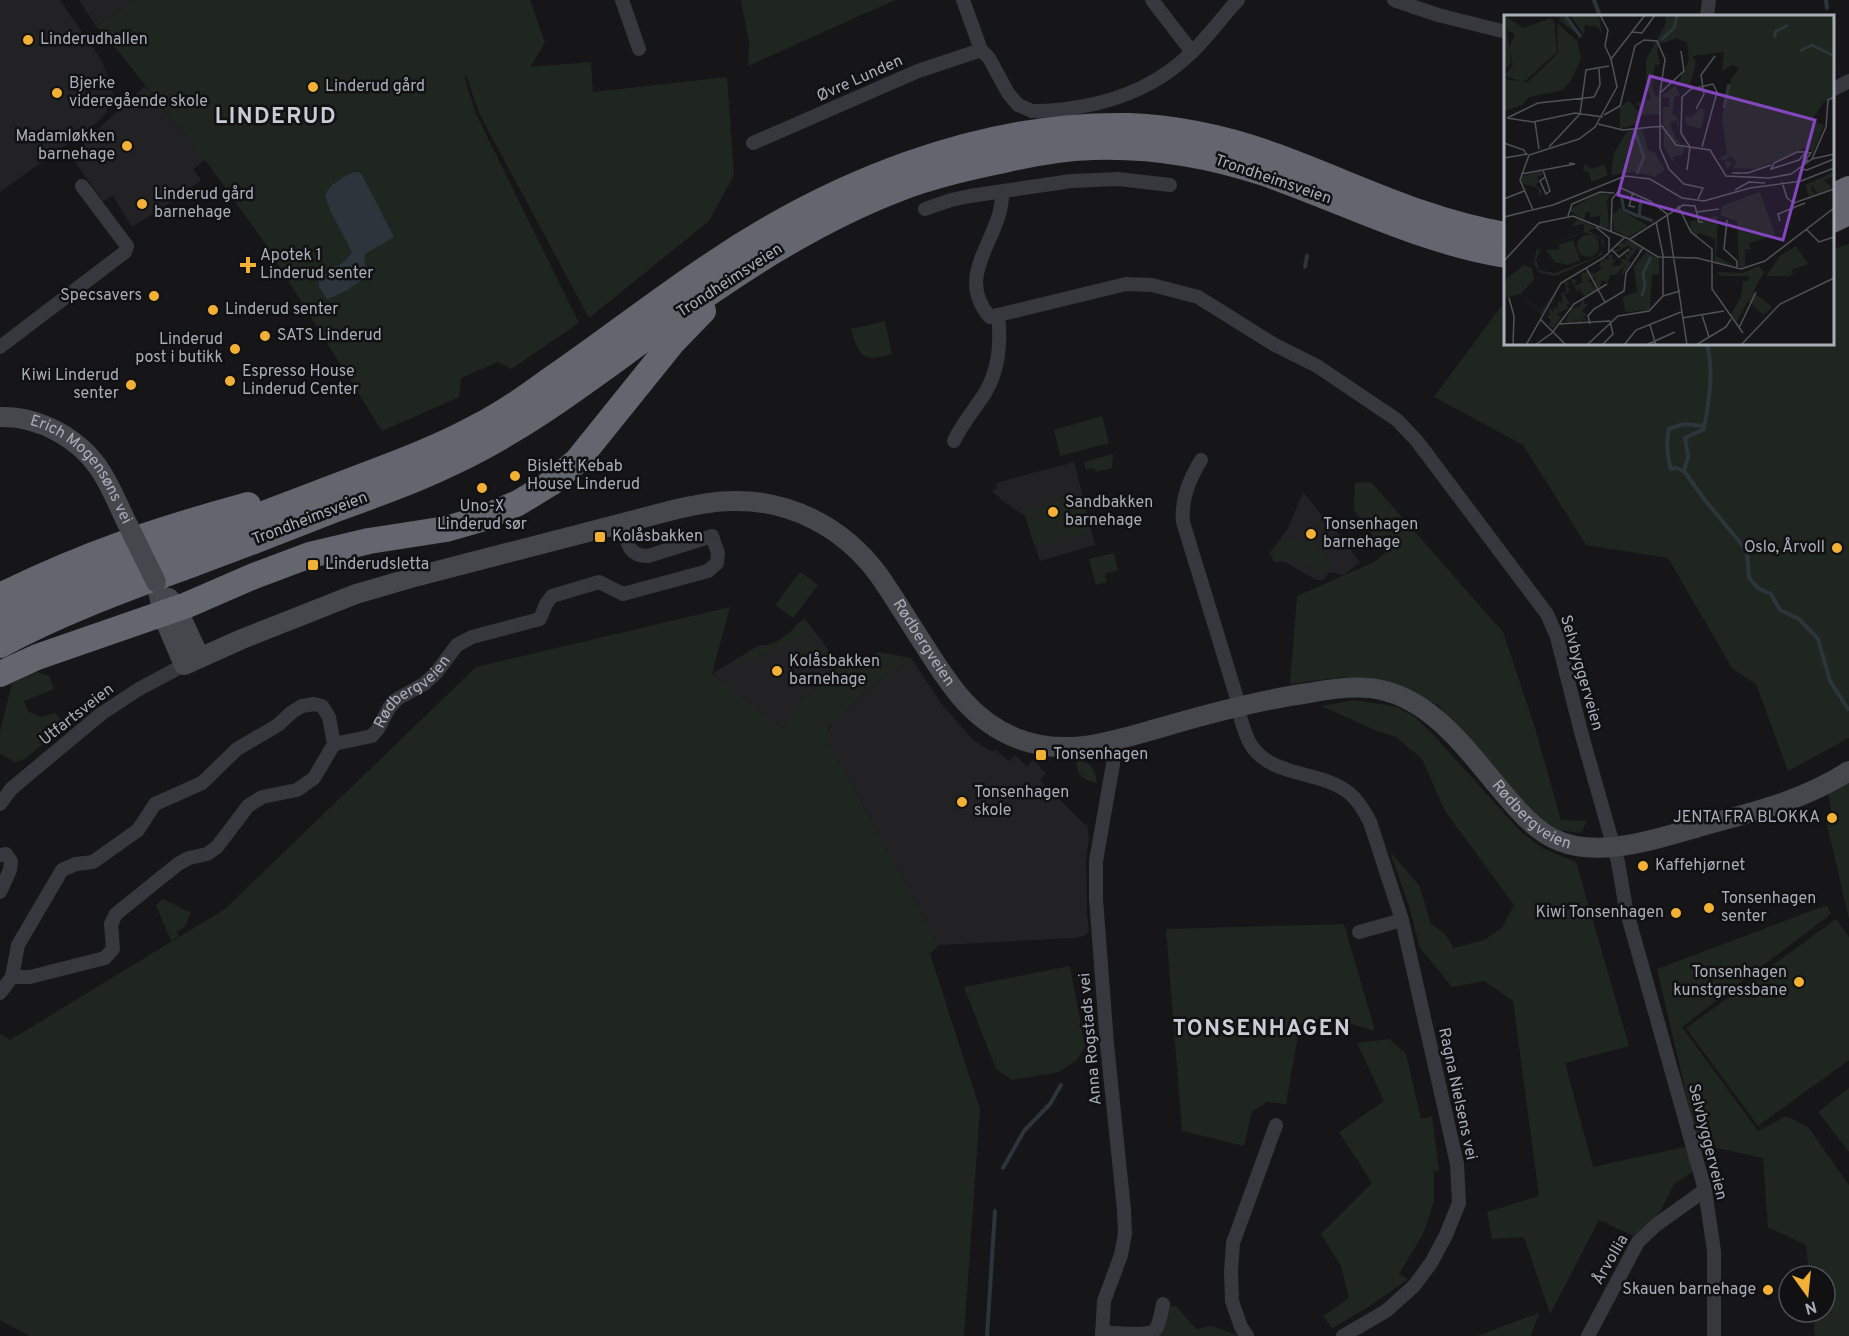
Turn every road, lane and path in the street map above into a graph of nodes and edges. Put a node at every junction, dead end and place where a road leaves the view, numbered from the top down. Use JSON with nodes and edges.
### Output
{"nodes":[{"id":1,"x":622,"y":0,"type":"edge"},
{"id":2,"x":963,"y":0,"type":"edge"},
{"id":3,"x":1152,"y":0,"type":"edge"},
{"id":4,"x":1238,"y":0,"type":"edge"},
{"id":5,"x":1394,"y":0,"type":"edge"},
{"id":6,"x":1709,"y":0,"type":"edge"},
{"id":7,"x":1707,"y":15,"type":"edge"},
{"id":8,"x":1504,"y":32,"type":"edge"},
{"id":9,"x":639,"y":49,"type":"dead end"},
{"id":10,"x":981,"y":50,"type":"junction"},
{"id":11,"x":1192,"y":52,"type":"junction"},
{"id":12,"x":1849,"y":81,"type":"edge"},
{"id":13,"x":1834,"y":89,"type":"edge"},
{"id":14,"x":753,"y":143,"type":"dead end"},
{"id":15,"x":1170,"y":185,"type":"dead end"},
{"id":16,"x":82,"y":186,"type":"dead end"},
{"id":17,"x":1849,"y":189,"type":"edge"},
{"id":18,"x":1002,"y":192,"type":"junction"},
{"id":19,"x":1834,"y":196,"type":"edge"},
{"id":20,"x":925,"y":209,"type":"dead end"},
{"id":21,"x":1849,"y":212,"type":"edge"},
{"id":22,"x":1834,"y":220,"type":"edge"},
{"id":23,"x":1504,"y":235,"type":"edge"},
{"id":24,"x":1504,"y":255,"type":"edge"},
{"id":25,"x":735,"y":276,"type":"junction"},
{"id":26,"x":998,"y":315,"type":"junction"},
{"id":27,"x":0,"y":347,"type":"edge"},
{"id":28,"x":0,"y":417,"type":"edge"},
{"id":29,"x":954,"y":441,"type":"dead end"},
{"id":30,"x":1202,"y":460,"type":"dead end"},
{"id":31,"x":350,"y":481,"type":"junction"},
{"id":32,"x":622,"y":522,"type":"junction"},
{"id":33,"x":0,"y":596,"type":"edge"},
{"id":34,"x":164,"y":599,"type":"junction"},
{"id":35,"x":0,"y":621,"type":"edge"},
{"id":36,"x":0,"y":645,"type":"edge"},
{"id":37,"x":192,"y":662,"type":"junction"},
{"id":38,"x":0,"y":674,"type":"edge"},
{"id":39,"x":1238,"y":706,"type":"junction"},
{"id":40,"x":1114,"y":742,"type":"junction"},
{"id":41,"x":334,"y":744,"type":"junction"},
{"id":42,"x":1849,"y":771,"type":"edge"},
{"id":43,"x":5,"y":786,"type":"edge"},
{"id":44,"x":0,"y":804,"type":"edge"},
{"id":45,"x":1613,"y":847,"type":"junction"},
{"id":46,"x":0,"y":855,"type":"edge"},
{"id":47,"x":0,"y":892,"type":"edge"},
{"id":48,"x":1402,"y":920,"type":"junction"},
{"id":49,"x":1359,"y":932,"type":"dead end"},
{"id":50,"x":12,"y":977,"type":"junction"},
{"id":51,"x":0,"y":993,"type":"edge"},
{"id":52,"x":1276,"y":1125,"type":"dead end"},
{"id":53,"x":1705,"y":1190,"type":"junction"},
{"id":54,"x":1163,"y":1304,"type":"dead end"},
{"id":55,"x":1102,"y":1334,"type":"edge"},
{"id":56,"x":1247,"y":1336,"type":"edge"},
{"id":57,"x":1343,"y":1336,"type":"edge"},
{"id":58,"x":1588,"y":1336,"type":"edge"},
{"id":59,"x":1714,"y":1336,"type":"edge"}],
"edges":[{"from":1,"to":9,"type":"street"},
{"from":2,"to":10,"type":"street"},
{"from":3,"to":11,"type":"street"},
{"from":4,"to":11,"type":"street"},
{"from":5,"to":8,"type":"street"},
{"from":6,"to":7,"type":"street"},
{"from":10,"to":11,"type":"street"},
{"from":10,"to":14,"type":"street","name":"Øvre Lunden"},
{"from":12,"to":13,"type":"street"},
{"from":15,"to":18,"type":"street"},
{"from":16,"to":27,"type":"street"},
{"from":17,"to":19,"type":"highway"},
{"from":18,"to":20,"type":"street"},
{"from":18,"to":26,"type":"street"},
{"from":21,"to":22,"type":"highway"},
{"from":23,"to":31,"type":"highway","name":"Trondheimsveien"},
{"from":24,"to":25,"type":"highway","name":"Trondheimsveien"},
{"from":25,"to":34,"type":"highway"},
{"from":25,"to":36,"type":"highway","name":"Trondheimsveien"},
{"from":26,"to":29,"type":"street"},
{"from":26,"to":45,"type":"street","name":"Selvbyggerveien"},
{"from":28,"to":34,"type":"street","name":"Erich Mogensøns vei","bridge":true},
{"from":30,"to":39,"type":"street"},
{"from":31,"to":33,"type":"highway"},
{"from":31,"to":35,"type":"highway","name":"Trondheimsveien"},
{"from":32,"to":37,"type":"street","name":"Rødbergveien"},
{"from":32,"to":40,"type":"street","name":"Rødbergveien"},
{"from":32,"to":41,"type":"street","name":"Rødbergveien"},
{"from":34,"to":37,"type":"street","name":"Erich Mogensøns vei"},
{"from":34,"to":38,"type":"highway"},
{"from":37,"to":43,"type":"street","name":"Utfartsveien"},
{"from":39,"to":40,"type":"street","name":"Rødbergveien"},
{"from":39,"to":45,"type":"street","name":"Rødbergveien"},
{"from":39,"to":48,"type":"street","name":"Ragna Nielsens vei"},
{"from":40,"to":55,"type":"street","name":"Anna Rogstads vei"},
{"from":41,"to":50,"type":"street"},
{"from":41,"to":50,"type":"street"},
{"from":42,"to":45,"type":"street","name":"Rødbergveien"},
{"from":43,"to":44,"type":"street","name":"Utfartsveien"},
{"from":45,"to":53,"type":"street","name":"Selvbyggerveien"},
{"from":46,"to":47,"type":"street"},
{"from":48,"to":49,"type":"street"},
{"from":48,"to":57,"type":"street","name":"Ragna Nielsens vei"},
{"from":50,"to":51,"type":"street"},
{"from":52,"to":56,"type":"street"},
{"from":53,"to":58,"type":"street","name":"Årvollia"},
{"from":53,"to":59,"type":"street","name":"Selvbyggerveien"},
{"from":54,"to":55,"type":"street","name":"Anna Rogstads vei"}]}
